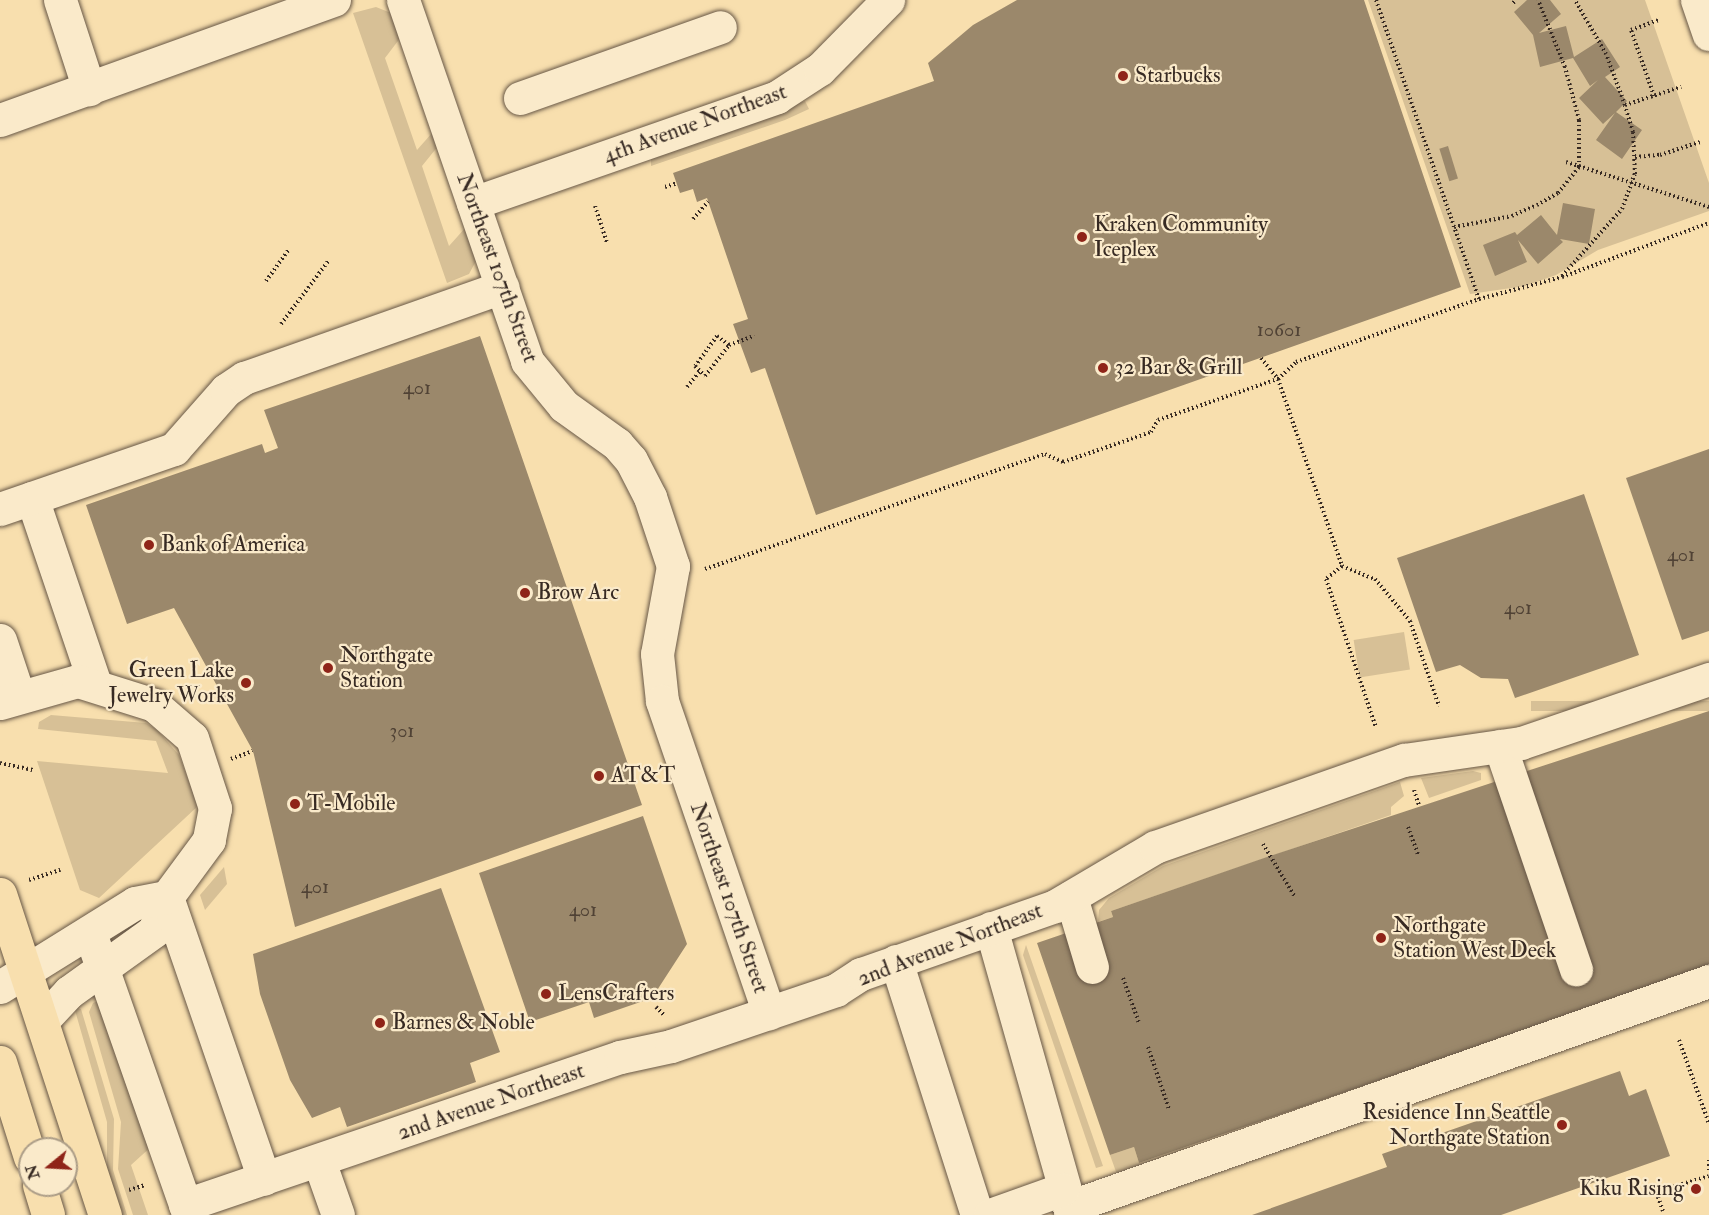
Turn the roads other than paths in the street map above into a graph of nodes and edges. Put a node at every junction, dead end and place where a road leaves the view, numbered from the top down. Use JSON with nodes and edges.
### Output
{"nodes":[{"id":1,"x":60,"y":0,"type":"edge"},
{"id":2,"x":403,"y":0,"type":"edge"},
{"id":3,"x":888,"y":0,"type":"edge"},
{"id":4,"x":1697,"y":0,"type":"edge"},
{"id":5,"x":317,"y":3,"type":"edge"},
{"id":6,"x":720,"y":27,"type":"dead end"},
{"id":7,"x":1709,"y":34,"type":"edge"},
{"id":8,"x":89,"y":89,"type":"junction"},
{"id":9,"x":520,"y":98,"type":"dead end"},
{"id":10,"x":0,"y":120,"type":"edge"},
{"id":11,"x":473,"y":203,"type":"junction"},
{"id":12,"x":502,"y":287,"type":"junction"},
{"id":13,"x":32,"y":498,"type":"junction"},
{"id":14,"x":0,"y":509,"type":"edge"},
{"id":15,"x":0,"y":640,"type":"edge"},
{"id":16,"x":1709,"y":679,"type":"edge"},
{"id":17,"x":95,"y":684,"type":"junction"},
{"id":18,"x":9,"y":700,"type":"edge"},
{"id":19,"x":1500,"y":746,"type":"junction"},
{"id":20,"x":0,"y":894,"type":"edge"},
{"id":21,"x":167,"y":897,"type":"junction"},
{"id":22,"x":1071,"y":897,"type":"junction"},
{"id":23,"x":0,"y":918,"type":"edge"},
{"id":24,"x":991,"y":928,"type":"junction"},
{"id":25,"x":90,"y":933,"type":"junction"},
{"id":26,"x":896,"y":961,"type":"junction"},
{"id":27,"x":27,"y":968,"type":"junction"},
{"id":28,"x":102,"y":969,"type":"junction"},
{"id":29,"x":1107,"y":969,"type":"road end"},
{"id":30,"x":1576,"y":969,"type":"dead end"},
{"id":31,"x":1709,"y":981,"type":"edge"},
{"id":32,"x":0,"y":987,"type":"edge"},
{"id":33,"x":769,"y":1013,"type":"junction"},
{"id":34,"x":44,"y":1019,"type":"junction"},
{"id":35,"x":0,"y":1062,"type":"edge"},
{"id":36,"x":24,"y":1137,"type":"edge"},
{"id":37,"x":319,"y":1161,"type":"junction"},
{"id":38,"x":264,"y":1179,"type":"junction"},
{"id":39,"x":43,"y":1197,"type":"edge"},
{"id":40,"x":1068,"y":1203,"type":"edge"},
{"id":41,"x":187,"y":1210,"type":"edge"},
{"id":42,"x":48,"y":1215,"type":"edge"},
{"id":43,"x":105,"y":1215,"type":"edge"},
{"id":44,"x":338,"y":1215,"type":"edge"},
{"id":45,"x":977,"y":1215,"type":"edge"},
{"id":46,"x":990,"y":1215,"type":"edge"}],
"edges":[{"from":1,"to":8,"type":"lane"},
{"from":2,"to":11,"type":"lane","name":"Northeast 107th Street"},
{"from":3,"to":11,"type":"lane","name":"4th Avenue Northeast"},
{"from":4,"to":7,"type":"lane"},
{"from":5,"to":8,"type":"lane"},
{"from":6,"to":9,"type":"lane"},
{"from":8,"to":10,"type":"lane"},
{"from":11,"to":12,"type":"lane","name":"Northeast 107th Street"},
{"from":12,"to":13,"type":"lane"},
{"from":12,"to":33,"type":"lane","name":"Northeast 107th Street"},
{"from":13,"to":14,"type":"lane"},
{"from":13,"to":17,"type":"lane"},
{"from":15,"to":18,"type":"lane"},
{"from":16,"to":19,"type":"lane","name":"2nd Avenue Northeast"},
{"from":17,"to":18,"type":"lane"},
{"from":17,"to":21,"type":"lane"},
{"from":19,"to":22,"type":"lane","name":"2nd Avenue Northeast"},
{"from":19,"to":30,"type":"lane"},
{"from":20,"to":27,"type":"main road"},
{"from":21,"to":25,"type":"lane"},
{"from":21,"to":28,"type":"lane"},
{"from":21,"to":38,"type":"lane"},
{"from":22,"to":24,"type":"lane","name":"2nd Avenue Northeast"},
{"from":22,"to":29,"type":"lane"},
{"from":23,"to":27,"type":"main road"},
{"from":24,"to":26,"type":"lane","name":"2nd Avenue Northeast"},
{"from":24,"to":40,"type":"lane"},
{"from":25,"to":27,"type":"lane"},
{"from":25,"to":28,"type":"lane"},
{"from":26,"to":33,"type":"lane","name":"2nd Avenue Northeast"},
{"from":26,"to":45,"type":"lane"},
{"from":27,"to":32,"type":"lane"},
{"from":27,"to":34,"type":"main road"},
{"from":28,"to":34,"type":"lane"},
{"from":28,"to":41,"type":"lane"},
{"from":31,"to":40,"type":"lane"},
{"from":33,"to":37,"type":"lane","name":"2nd Avenue Northeast"},
{"from":34,"to":43,"type":"main road"},
{"from":35,"to":36,"type":"main road"},
{"from":37,"to":38,"type":"lane","name":"2nd Avenue Northeast"},
{"from":37,"to":44,"type":"lane"},
{"from":38,"to":41,"type":"lane","name":"2nd Avenue Northeast"},
{"from":39,"to":42,"type":"main road"},
{"from":40,"to":46,"type":"lane"}]}
